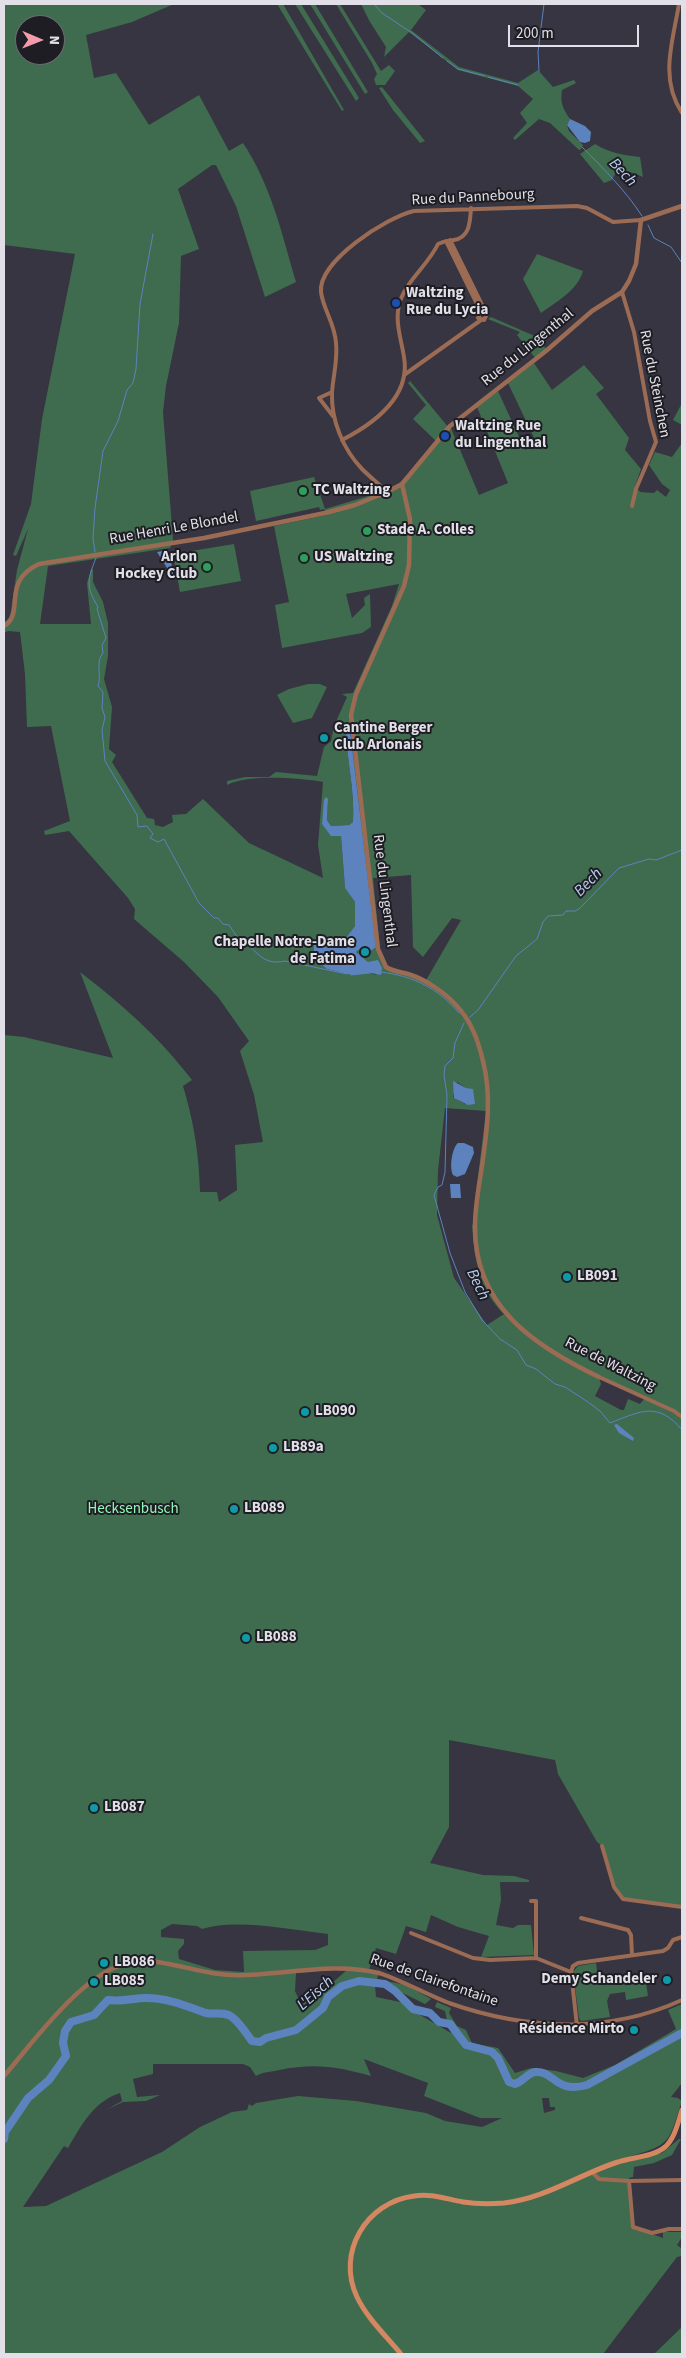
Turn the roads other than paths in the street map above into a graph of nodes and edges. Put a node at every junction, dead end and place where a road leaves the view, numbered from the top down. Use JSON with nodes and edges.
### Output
{"nodes":[{"id":1,"x":679,"y":4,"type":"edge"},
{"id":2,"x":682,"y":113,"type":"edge"},
{"id":3,"x":682,"y":206,"type":"edge"},
{"id":4,"x":471,"y":208,"type":"junction"},
{"id":5,"x":641,"y":220,"type":"junction"},
{"id":6,"x":448,"y":241,"type":"junction"},
{"id":7,"x":622,"y":292,"type":"junction"},
{"id":8,"x":404,"y":375,"type":"junction"},
{"id":9,"x":332,"y":392,"type":"junction"},
{"id":10,"x":334,"y":417,"type":"junction"},
{"id":11,"x":342,"y":440,"type":"junction"},
{"id":12,"x":402,"y":484,"type":"junction"},
{"id":13,"x":387,"y":492,"type":"junction"},
{"id":14,"x":632,"y":506,"type":"dead end"},
{"id":15,"x":4,"y":626,"type":"edge"},
{"id":16,"x":506,"y":1314,"type":"joint"},
{"id":17,"x":599,"y":1377,"type":"joint"},
{"id":18,"x":682,"y":1417,"type":"edge"},
{"id":19,"x":602,"y":1846,"type":"dead end"},
{"id":20,"x":531,"y":1901,"type":"dead end"},
{"id":21,"x":682,"y":1907,"type":"edge"},
{"id":22,"x":581,"y":1918,"type":"dead end"},
{"id":23,"x":411,"y":1933,"type":"dead end"},
{"id":24,"x":682,"y":1937,"type":"edge"},
{"id":25,"x":632,"y":1955,"type":"junction"},
{"id":26,"x":536,"y":1958,"type":"junction"},
{"id":27,"x":571,"y":1972,"type":"junction"},
{"id":28,"x":379,"y":1973,"type":"joint"},
{"id":29,"x":682,"y":2000,"type":"edge"},
{"id":30,"x":577,"y":2026,"type":"junction"},
{"id":31,"x":4,"y":2076,"type":"edge"},
{"id":32,"x":682,"y":2110,"type":"edge"},
{"id":33,"x":680,"y":2122,"type":"edge"},
{"id":34,"x":592,"y":2172,"type":"junction"},
{"id":35,"x":682,"y":2180,"type":"edge"},
{"id":36,"x":629,"y":2181,"type":"junction"},
{"id":37,"x":682,"y":2229,"type":"edge"},
{"id":38,"x":401,"y":2354,"type":"edge"}],
"edges":[{"from":1,"to":2,"type":"street"},
{"from":3,"to":5,"type":"street"},
{"from":4,"to":5,"type":"street","name":"Rue du Pannebourg"},
{"from":4,"to":6,"type":"street"},
{"from":4,"to":9,"type":"street","name":"Rue du Pannebourg"},
{"from":5,"to":7,"type":"street","name":"Rue du Lingenthal"},
{"from":6,"to":8,"type":"street"},
{"from":6,"to":8,"type":"street"},
{"from":7,"to":12,"type":"street","name":"Rue du Lingenthal"},
{"from":7,"to":14,"type":"street","name":"Rue du Steinchen"},
{"from":8,"to":11,"type":"street"},
{"from":9,"to":10,"type":"street","name":"Rue du Pannebourg"},
{"from":9,"to":10,"type":"street","name":"Rue du Pannebourg"},
{"from":10,"to":11,"type":"street","name":"Rue du Pannebourg"},
{"from":11,"to":13,"type":"street","name":"Rue du Pannebourg"},
{"from":12,"to":13,"type":"street","name":"Rue du Lingenthal"},
{"from":12,"to":16,"type":"street","name":"Rue du Lingenthal"},
{"from":13,"to":15,"type":"street","name":"Rue Henri Le Blondel"},
{"from":16,"to":17,"type":"street","name":"Rue de Waltzing"},
{"from":17,"to":18,"type":"street","name":"Rue de Waltzing"},
{"from":19,"to":21,"type":"street"},
{"from":20,"to":26,"type":"street"},
{"from":22,"to":25,"type":"street"},
{"from":23,"to":26,"type":"street"},
{"from":24,"to":25,"type":"street"},
{"from":25,"to":27,"type":"street"},
{"from":26,"to":27,"type":"street"},
{"from":27,"to":30,"type":"street"},
{"from":28,"to":30,"type":"street","name":"Rue de Clairefontaine"},
{"from":28,"to":31,"type":"street","name":"Rue de Clairefontaine"},
{"from":29,"to":30,"type":"street","name":"Rue de Clairefontaine"},
{"from":32,"to":33,"type":"main road"},
{"from":33,"to":34,"type":"main road"},
{"from":34,"to":36,"type":"street"},
{"from":34,"to":38,"type":"main road"},
{"from":35,"to":36,"type":"street"},
{"from":36,"to":37,"type":"street"}]}
